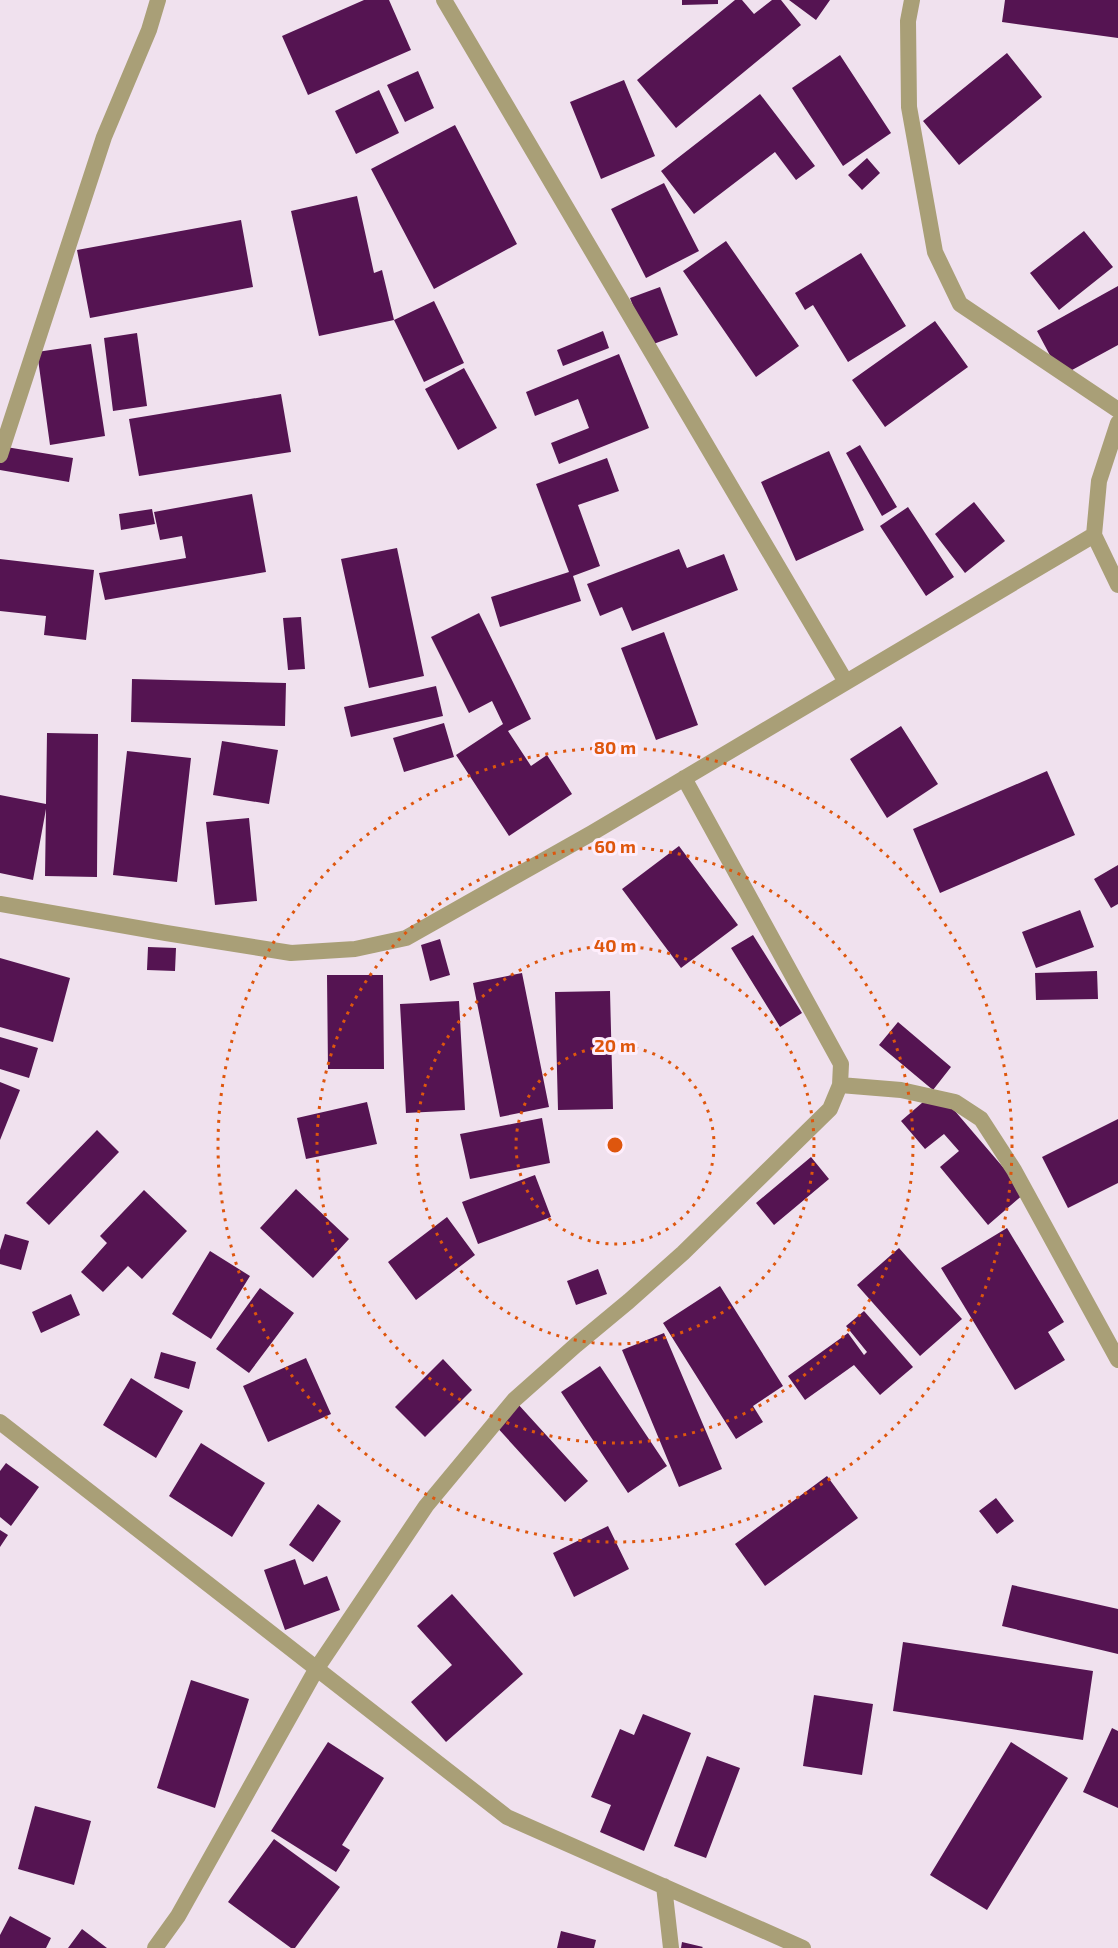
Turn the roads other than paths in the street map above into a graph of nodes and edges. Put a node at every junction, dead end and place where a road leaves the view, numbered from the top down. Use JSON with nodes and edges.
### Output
{"nodes":[{"id":1,"x":158,"y":0,"type":"edge"},
{"id":2,"x":444,"y":0,"type":"edge"},
{"id":3,"x":912,"y":0,"type":"edge"},
{"id":4,"x":1118,"y":410,"type":"edge"},
{"id":5,"x":1118,"y":423,"type":"edge"},
{"id":6,"x":0,"y":455,"type":"edge"},
{"id":7,"x":1094,"y":535,"type":"junction"},
{"id":8,"x":1118,"y":585,"type":"edge"},
{"id":9,"x":846,"y":682,"type":"junction"},
{"id":10,"x":684,"y":778,"type":"junction"},
{"id":11,"x":0,"y":904,"type":"edge"},
{"id":12,"x":840,"y":1085,"type":"junction"},
{"id":13,"x":1118,"y":1360,"type":"edge"},
{"id":14,"x":0,"y":1422,"type":"edge"},
{"id":15,"x":317,"y":1668,"type":"junction"},
{"id":16,"x":664,"y":1886,"type":"junction"},
{"id":17,"x":155,"y":1948,"type":"edge"},
{"id":18,"x":672,"y":1948,"type":"edge"},
{"id":19,"x":802,"y":1948,"type":"edge"}],
"edges":[{"from":1,"to":6,"type":"street"},
{"from":2,"to":9,"type":"street"},
{"from":3,"to":4,"type":"street"},
{"from":5,"to":7,"type":"street"},
{"from":7,"to":8,"type":"street"},
{"from":7,"to":9,"type":"street"},
{"from":9,"to":10,"type":"street"},
{"from":10,"to":11,"type":"street"},
{"from":10,"to":12,"type":"street"},
{"from":12,"to":13,"type":"street"},
{"from":12,"to":15,"type":"street"},
{"from":14,"to":15,"type":"street"},
{"from":15,"to":16,"type":"street"},
{"from":15,"to":17,"type":"street"},
{"from":16,"to":18,"type":"street"},
{"from":16,"to":19,"type":"street"}]}
